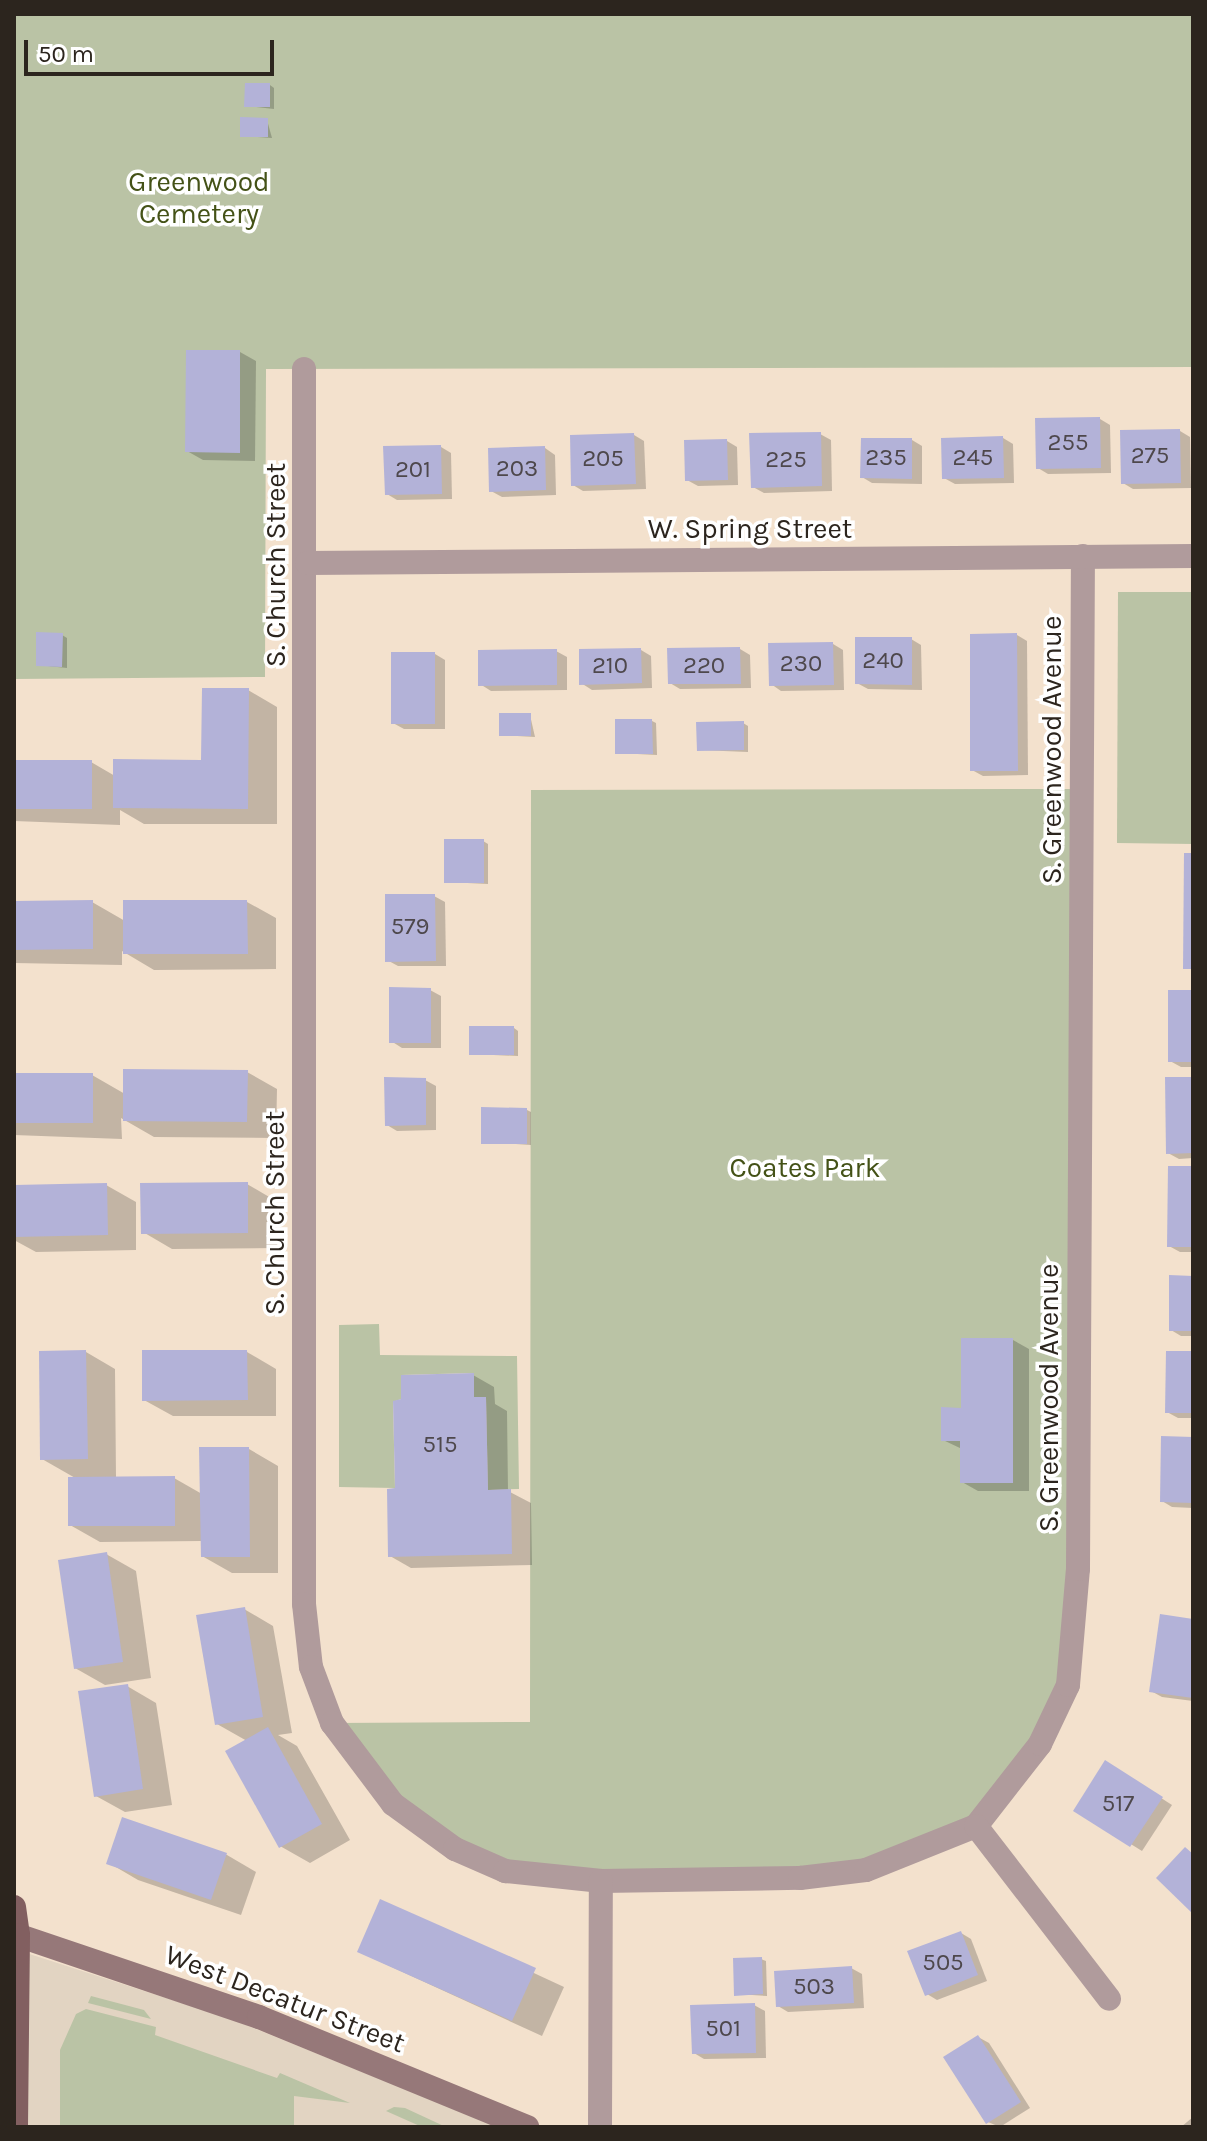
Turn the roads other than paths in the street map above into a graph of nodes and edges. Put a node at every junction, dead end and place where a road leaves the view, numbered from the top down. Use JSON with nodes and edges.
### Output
{"nodes":[{"id":1,"x":304,"y":369,"type":"dead end"},
{"id":2,"x":1083,"y":556,"type":"junction"},
{"id":3,"x":1193,"y":556,"type":"edge"},
{"id":4,"x":307,"y":563,"type":"junction"},
{"id":5,"x":976,"y":1826,"type":"junction"},
{"id":6,"x":601,"y":1881,"type":"junction"},
{"id":7,"x":14,"y":1907,"type":"edge"},
{"id":8,"x":16,"y":1935,"type":"edge"},
{"id":9,"x":1109,"y":1999,"type":"dead end"},
{"id":10,"x":16,"y":2127,"type":"edge"},
{"id":11,"x":527,"y":2127,"type":"edge"},
{"id":12,"x":600,"y":2127,"type":"edge"}],
"edges":[{"from":1,"to":4,"type":"street","name":"S. Church Street"},
{"from":2,"to":3,"type":"street","name":"W. Spring Street"},
{"from":2,"to":4,"type":"street","name":"W. Spring Street"},
{"from":2,"to":5,"type":"street","name":"S. Greenwood Avenue"},
{"from":4,"to":6,"type":"street","name":"S. Church Street"},
{"from":5,"to":6,"type":"street"},
{"from":5,"to":9,"type":"street"},
{"from":6,"to":12,"type":"street"},
{"from":7,"to":8,"type":"main road"},
{"from":8,"to":10,"type":"main road"},
{"from":8,"to":11,"type":"street","name":"West Decatur Street"}]}
